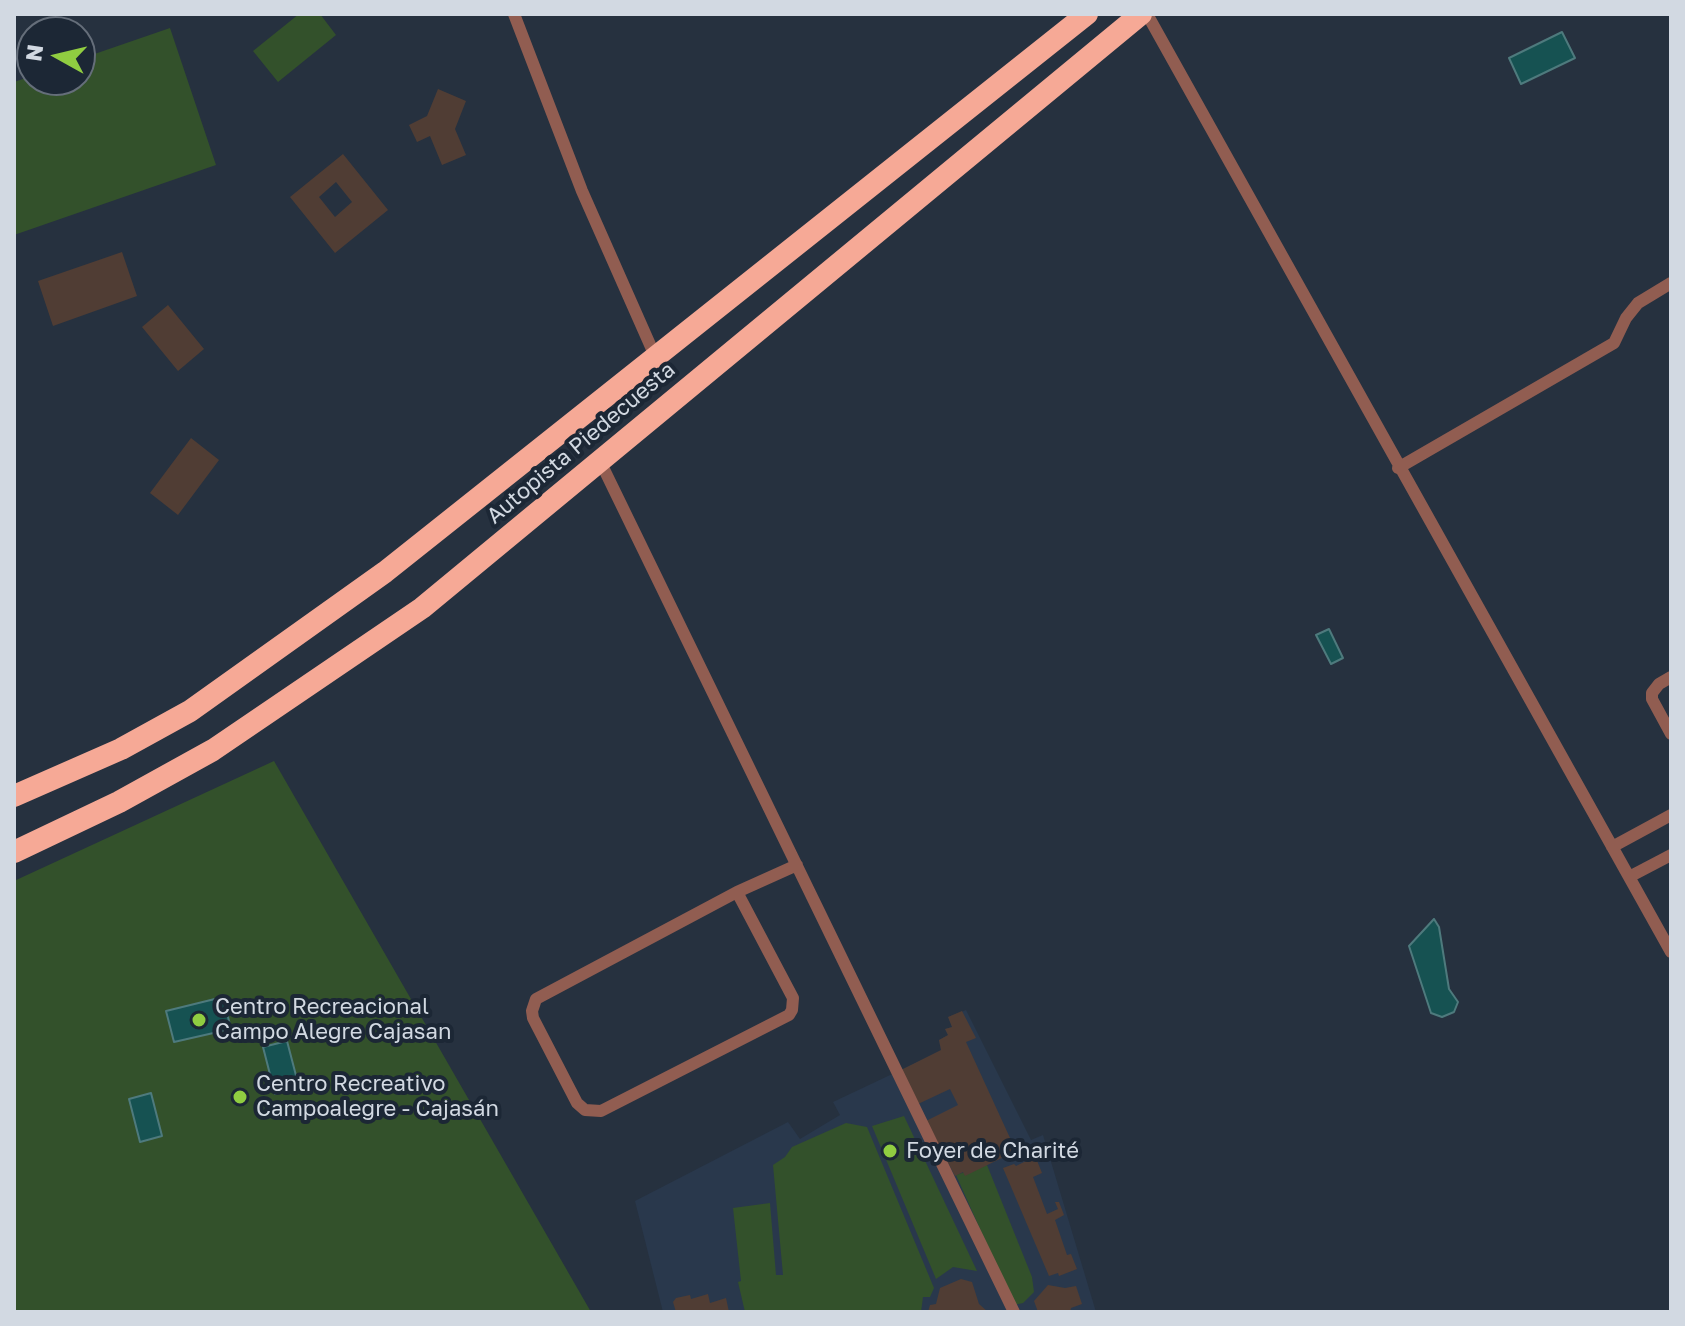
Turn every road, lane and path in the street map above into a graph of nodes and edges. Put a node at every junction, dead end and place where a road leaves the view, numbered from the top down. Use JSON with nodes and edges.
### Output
{"nodes":[{"id":1,"x":514,"y":14,"type":"edge"},
{"id":2,"x":1087,"y":14,"type":"edge"},
{"id":3,"x":1144,"y":14,"type":"edge"},
{"id":4,"x":1671,"y":283,"type":"edge"},
{"id":5,"x":655,"y":356,"type":"junction"},
{"id":6,"x":600,"y":461,"type":"junction"},
{"id":7,"x":1398,"y":468,"type":"junction"},
{"id":8,"x":1671,"y":677,"type":"edge"},
{"id":9,"x":1671,"y":734,"type":"edge"},
{"id":10,"x":14,"y":796,"type":"edge"},
{"id":11,"x":1671,"y":815,"type":"edge"},
{"id":12,"x":1612,"y":847,"type":"junction"},
{"id":13,"x":14,"y":852,"type":"edge"},
{"id":14,"x":1671,"y":855,"type":"edge"},
{"id":15,"x":797,"y":865,"type":"junction"},
{"id":16,"x":1629,"y":877,"type":"junction"},
{"id":17,"x":737,"y":892,"type":"junction"},
{"id":18,"x":1671,"y":952,"type":"edge"},
{"id":19,"x":1014,"y":1312,"type":"edge"}],
"edges":[{"from":1,"to":5,"type":"street"},
{"from":2,"to":5,"type":"highway","name":"Autopista Piedecuesta"},
{"from":3,"to":6,"type":"highway","name":"Autopista Piedecuesta"},
{"from":3,"to":7,"type":"street"},
{"from":4,"to":7,"type":"street"},
{"from":5,"to":10,"type":"highway","name":"Autopista Piedecuesta"},
{"from":6,"to":13,"type":"highway","name":"Autopista Piedecuesta"},
{"from":6,"to":15,"type":"street"},
{"from":7,"to":12,"type":"street"},
{"from":8,"to":9,"type":"street"},
{"from":11,"to":12,"type":"street"},
{"from":12,"to":16,"type":"street"},
{"from":14,"to":16,"type":"street"},
{"from":15,"to":17,"type":"street"},
{"from":15,"to":19,"type":"street"},
{"from":16,"to":18,"type":"street"},
{"from":17,"to":17,"type":"street"}]}
